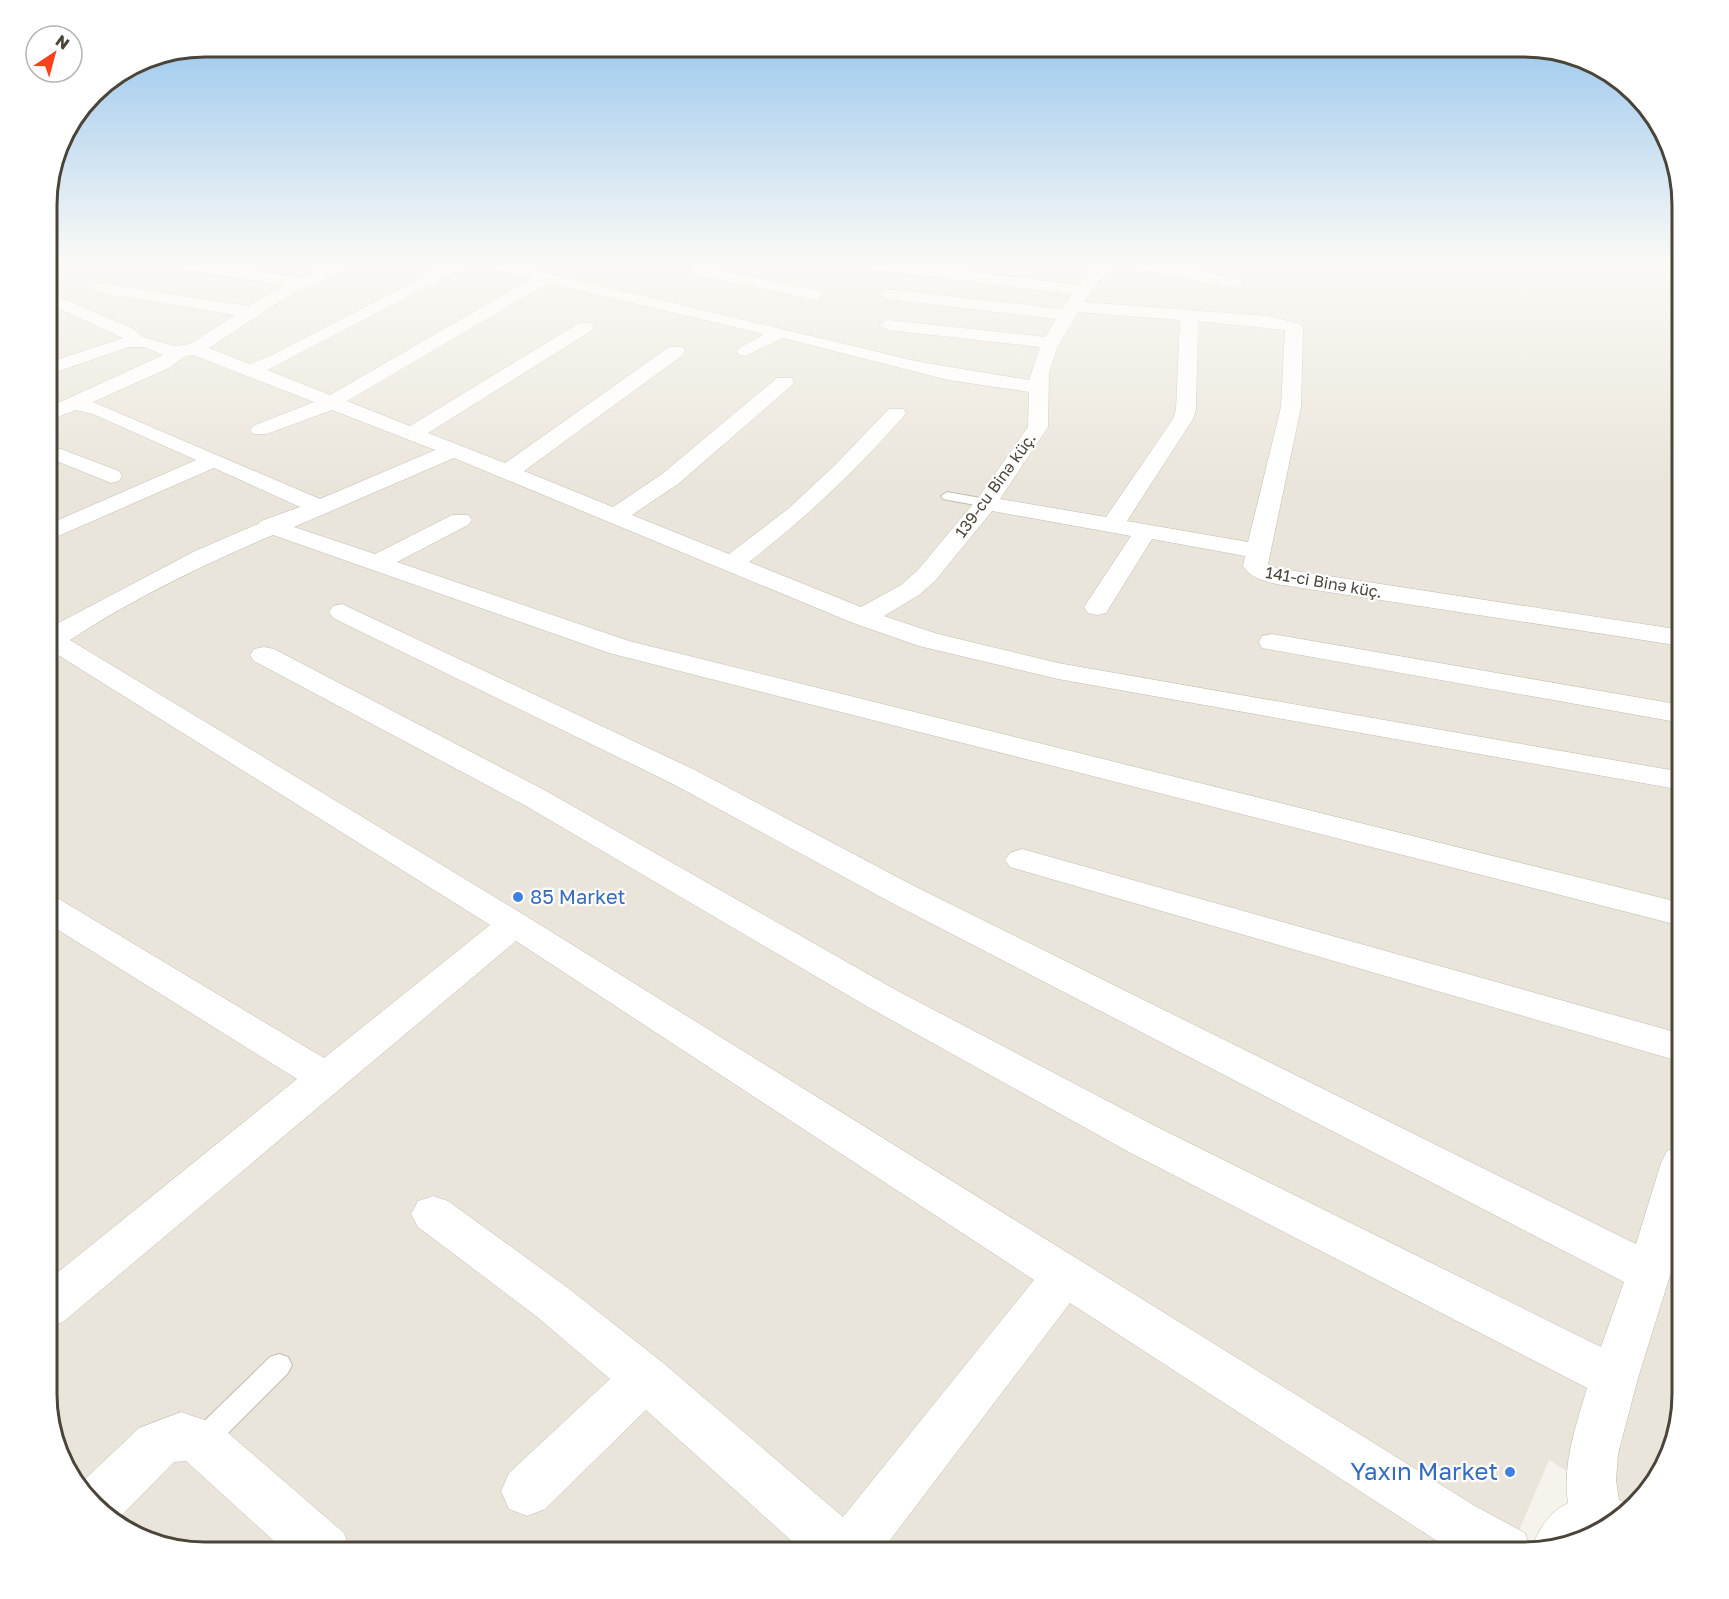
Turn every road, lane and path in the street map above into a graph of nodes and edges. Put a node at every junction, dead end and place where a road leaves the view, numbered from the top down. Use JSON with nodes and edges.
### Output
{"nodes":[{"id":1,"x":134,"y":337,"type":"edge"},
{"id":2,"x":210,"y":337,"type":"edge"},
{"id":3,"x":322,"y":337,"type":"edge"},
{"id":4,"x":443,"y":337,"type":"edge"},
{"id":5,"x":569,"y":337,"type":"edge"},
{"id":6,"x":772,"y":337,"type":"edge"},
{"id":7,"x":800,"y":337,"type":"edge"},
{"id":8,"x":984,"y":337,"type":"edge"},
{"id":9,"x":1055,"y":337,"type":"edge"},
{"id":10,"x":1188,"y":337,"type":"edge"},
{"id":11,"x":1294,"y":337,"type":"edge"},
{"id":12,"x":134,"y":341,"type":"junction"},
{"id":13,"x":1051,"y":344,"type":"junction"},
{"id":14,"x":745,"y":350,"type":"dead end"},
{"id":15,"x":187,"y":351,"type":"junction"},
{"id":16,"x":676,"y":351,"type":"dead end"},
{"id":17,"x":57,"y":365,"type":"edge"},
{"id":18,"x":251,"y":370,"type":"junction"},
{"id":19,"x":784,"y":382,"type":"dead end"},
{"id":20,"x":1036,"y":387,"type":"junction"},
{"id":21,"x":332,"y":401,"type":"junction"},
{"id":22,"x":75,"y":403,"type":"junction"},
{"id":23,"x":57,"y":411,"type":"edge"},
{"id":24,"x":896,"y":413,"type":"dead end"},
{"id":25,"x":260,"y":430,"type":"dead end"},
{"id":26,"x":413,"y":433,"type":"junction"},
{"id":27,"x":454,"y":450,"type":"junction"},
{"id":28,"x":57,"y":456,"type":"edge"},
{"id":29,"x":215,"y":460,"type":"junction"},
{"id":30,"x":506,"y":471,"type":"junction"},
{"id":31,"x":111,"y":476,"type":"dead end"},
{"id":32,"x":947,"y":496,"type":"dead end"},
{"id":33,"x":986,"y":503,"type":"junction"},
{"id":34,"x":320,"y":507,"type":"junction"},
{"id":35,"x":615,"y":516,"type":"junction"},
{"id":36,"x":460,"y":520,"type":"dead end"},
{"id":37,"x":269,"y":526,"type":"junction"},
{"id":38,"x":1112,"y":526,"type":"junction"},
{"id":39,"x":57,"y":530,"type":"edge"},
{"id":40,"x":1144,"y":532,"type":"junction"},
{"id":41,"x":1258,"y":551,"type":"junction"},
{"id":42,"x":732,"y":563,"type":"junction"},
{"id":43,"x":375,"y":564,"type":"junction"},
{"id":44,"x":1096,"y":608,"type":"dead end"},
{"id":45,"x":342,"y":612,"type":"dead end"},
{"id":46,"x":862,"y":617,"type":"junction"},
{"id":47,"x":57,"y":635,"type":"edge"},
{"id":48,"x":1672,"y":636,"type":"edge"},
{"id":49,"x":1272,"y":642,"type":"dead end"},
{"id":50,"x":57,"y":645,"type":"edge"},
{"id":51,"x":264,"y":655,"type":"dead end"},
{"id":52,"x":1672,"y":712,"type":"edge"},
{"id":53,"x":1672,"y":779,"type":"edge"},
{"id":54,"x":1022,"y":860,"type":"dead end"},
{"id":55,"x":1672,"y":911,"type":"edge"},
{"id":56,"x":57,"y":913,"type":"edge"},
{"id":57,"x":514,"y":924,"type":"junction"},
{"id":58,"x":1672,"y":1045,"type":"edge"},
{"id":59,"x":326,"y":1078,"type":"junction"},
{"id":60,"x":1672,"y":1197,"type":"edge"},
{"id":61,"x":433,"y":1214,"type":"dead end"},
{"id":62,"x":1650,"y":1273,"type":"junction"},
{"id":63,"x":1065,"y":1275,"type":"junction"},
{"id":64,"x":57,"y":1288,"type":"edge"},
{"id":65,"x":279,"y":1365,"type":"dead end"},
{"id":66,"x":645,"y":1378,"type":"junction"},
{"id":67,"x":1614,"y":1378,"type":"junction"},
{"id":68,"x":201,"y":1442,"type":"junction"},
{"id":69,"x":527,"y":1491,"type":"dead end"},
{"id":70,"x":101,"y":1500,"type":"edge"},
{"id":71,"x":1589,"y":1526,"type":"edge"},
{"id":72,"x":314,"y":1542,"type":"edge"},
{"id":73,"x":832,"y":1542,"type":"edge"},
{"id":74,"x":856,"y":1542,"type":"edge"},
{"id":75,"x":1487,"y":1542,"type":"edge"}],
"edges":[{"from":1,"to":12,"type":"street"},
{"from":2,"to":15,"type":"street"},
{"from":3,"to":18,"type":"street"},
{"from":4,"to":21,"type":"street"},
{"from":5,"to":26,"type":"street"},
{"from":6,"to":14,"type":"street"},
{"from":7,"to":20,"type":"street"},
{"from":8,"to":13,"type":"street"},
{"from":9,"to":13,"type":"street","name":"139-cu Binə küç."},
{"from":10,"to":38,"type":"street"},
{"from":11,"to":41,"type":"street"},
{"from":12,"to":15,"type":"street"},
{"from":12,"to":17,"type":"street"},
{"from":13,"to":20,"type":"street","name":"139-cu Binə küç."},
{"from":15,"to":18,"type":"street"},
{"from":15,"to":22,"type":"street"},
{"from":16,"to":30,"type":"street"},
{"from":18,"to":21,"type":"street"},
{"from":19,"to":35,"type":"street"},
{"from":20,"to":33,"type":"street","name":"139-cu Binə küç."},
{"from":21,"to":25,"type":"street"},
{"from":21,"to":26,"type":"street"},
{"from":22,"to":23,"type":"street"},
{"from":22,"to":29,"type":"street"},
{"from":24,"to":42,"type":"street"},
{"from":26,"to":27,"type":"street"},
{"from":27,"to":30,"type":"street"},
{"from":27,"to":34,"type":"street"},
{"from":28,"to":31,"type":"street"},
{"from":29,"to":34,"type":"street"},
{"from":29,"to":39,"type":"street"},
{"from":30,"to":35,"type":"street"},
{"from":32,"to":33,"type":"lane"},
{"from":33,"to":38,"type":"street","name":"141-ci Binə küç."},
{"from":33,"to":46,"type":"street","name":"139-cu Binə küç."},
{"from":34,"to":37,"type":"street"},
{"from":35,"to":42,"type":"street"},
{"from":36,"to":43,"type":"street"},
{"from":37,"to":43,"type":"street"},
{"from":37,"to":47,"type":"street"},
{"from":38,"to":40,"type":"street","name":"141-ci Binə küç."},
{"from":40,"to":41,"type":"street","name":"141-ci Binə küç."},
{"from":40,"to":44,"type":"street"},
{"from":41,"to":48,"type":"street","name":"141-ci Binə küç."},
{"from":42,"to":46,"type":"street"},
{"from":43,"to":55,"type":"street"},
{"from":45,"to":62,"type":"street"},
{"from":46,"to":53,"type":"street"},
{"from":49,"to":52,"type":"street"},
{"from":50,"to":57,"type":"street"},
{"from":51,"to":67,"type":"street"},
{"from":54,"to":58,"type":"street"},
{"from":56,"to":59,"type":"street"},
{"from":57,"to":59,"type":"street"},
{"from":57,"to":63,"type":"street"},
{"from":59,"to":64,"type":"street"},
{"from":60,"to":62,"type":"street"},
{"from":61,"to":66,"type":"street"},
{"from":62,"to":67,"type":"street"},
{"from":63,"to":74,"type":"street"},
{"from":63,"to":75,"type":"street"},
{"from":65,"to":68,"type":"lane"},
{"from":66,"to":69,"type":"street"},
{"from":66,"to":73,"type":"street"},
{"from":67,"to":71,"type":"street"},
{"from":68,"to":70,"type":"street"},
{"from":68,"to":72,"type":"street"}]}
